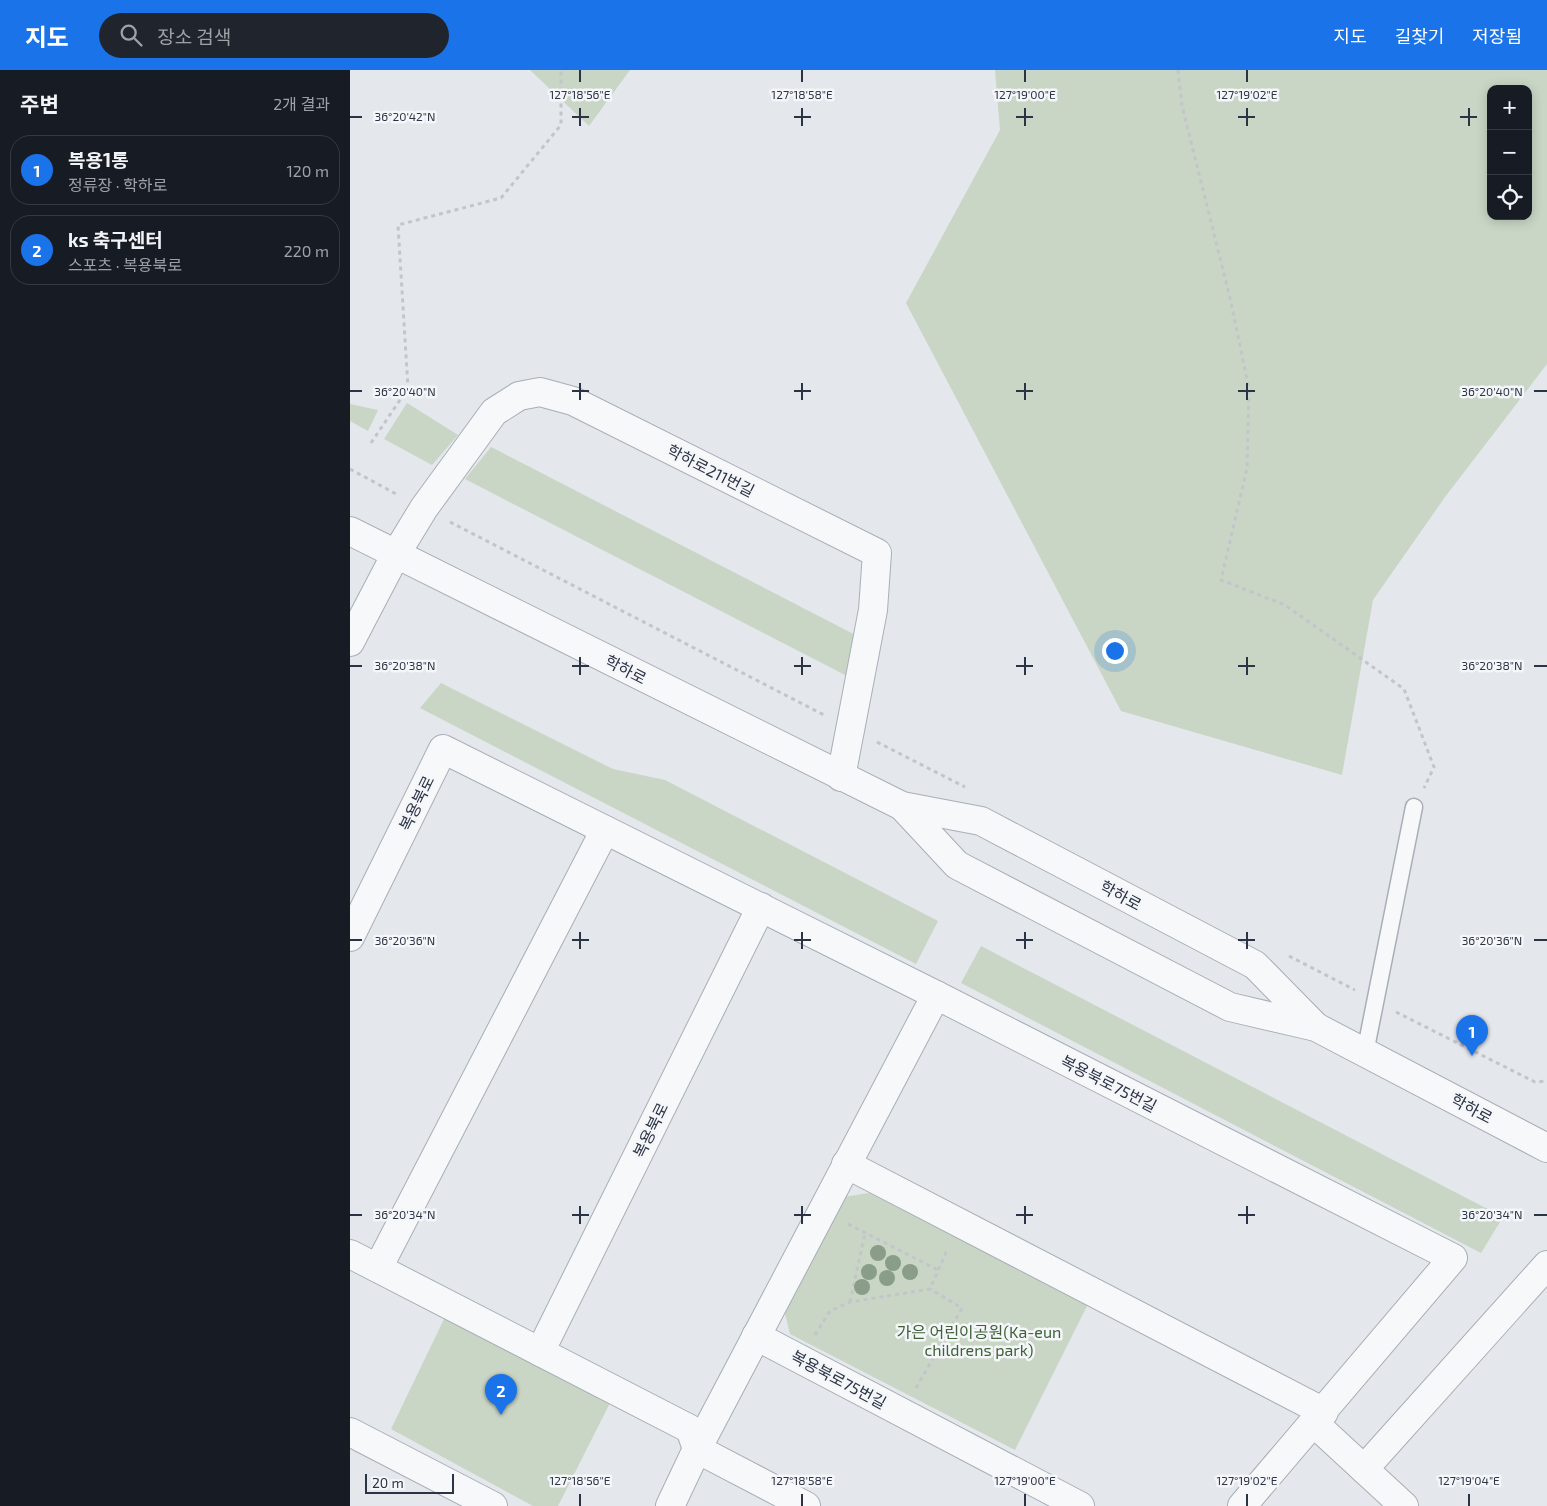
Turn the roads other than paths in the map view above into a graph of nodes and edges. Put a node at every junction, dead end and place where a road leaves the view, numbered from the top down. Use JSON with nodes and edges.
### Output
{"nodes":[{"id":1,"x":350,"y":531,"type":"edge"},
{"id":2,"x":396,"y":554,"type":"junction"},
{"id":3,"x":350,"y":642,"type":"edge"},
{"id":4,"x":443,"y":749,"type":"joint"},
{"id":5,"x":841,"y":777,"type":"junction"},
{"id":6,"x":902,"y":806,"type":"junction"},
{"id":7,"x":1414,"y":807,"type":"road end"},
{"id":8,"x":605,"y":830,"type":"junction"},
{"id":9,"x":761,"y":908,"type":"junction"},
{"id":10,"x":350,"y":937,"type":"edge"},
{"id":11,"x":936,"y":995,"type":"junction"},
{"id":12,"x":1316,"y":1027,"type":"junction"},
{"id":13,"x":1365,"y":1053,"type":"junction"},
{"id":14,"x":1547,"y":1148,"type":"edge"},
{"id":15,"x":846,"y":1164,"type":"junction"},
{"id":16,"x":350,"y":1254,"type":"edge"},
{"id":17,"x":1547,"y":1265,"type":"edge"},
{"id":18,"x":378,"y":1268,"type":"junction"},
{"id":19,"x":756,"y":1336,"type":"junction"},
{"id":20,"x":540,"y":1352,"type":"junction"},
{"id":21,"x":1319,"y":1417,"type":"junction"},
{"id":22,"x":350,"y":1432,"type":"edge"},
{"id":23,"x":697,"y":1449,"type":"junction"},
{"id":24,"x":1364,"y":1469,"type":"junction"},
{"id":25,"x":492,"y":1506,"type":"edge"},
{"id":26,"x":670,"y":1506,"type":"edge"},
{"id":27,"x":806,"y":1506,"type":"edge"},
{"id":28,"x":1080,"y":1506,"type":"edge"},
{"id":29,"x":1242,"y":1506,"type":"edge"},
{"id":30,"x":1404,"y":1506,"type":"edge"}],
"edges":[{"from":1,"to":2,"type":"street","name":"학하로"},
{"from":2,"to":3,"type":"street"},
{"from":2,"to":5,"type":"street","name":"학하로"},
{"from":2,"to":5,"type":"street","name":"학하로211번길"},
{"from":4,"to":8,"type":"street","name":"복용북로75번길"},
{"from":4,"to":10,"type":"street","name":"복용북로"},
{"from":5,"to":6,"type":"street","name":"학하로"},
{"from":6,"to":12,"type":"street","name":"학하로"},
{"from":6,"to":12,"type":"street","name":"학하로"},
{"from":7,"to":13,"type":"lane"},
{"from":8,"to":9,"type":"street","name":"복용북로75번길"},
{"from":8,"to":18,"type":"street"},
{"from":9,"to":11,"type":"street","name":"복용북로75번길"},
{"from":9,"to":20,"type":"street","name":"복용북로"},
{"from":11,"to":15,"type":"street"},
{"from":11,"to":21,"type":"street","name":"복용북로75번길"},
{"from":12,"to":13,"type":"street","name":"학하로"},
{"from":13,"to":14,"type":"street","name":"학하로"},
{"from":15,"to":19,"type":"street"},
{"from":15,"to":21,"type":"street"},
{"from":16,"to":18,"type":"street"},
{"from":17,"to":24,"type":"street"},
{"from":18,"to":20,"type":"street"},
{"from":19,"to":23,"type":"street"},
{"from":19,"to":28,"type":"street","name":"복용북로75번길"},
{"from":20,"to":23,"type":"street"},
{"from":21,"to":24,"type":"street"},
{"from":21,"to":29,"type":"street"},
{"from":22,"to":25,"type":"street"},
{"from":23,"to":26,"type":"street"},
{"from":23,"to":27,"type":"street"},
{"from":24,"to":30,"type":"street"}]}
